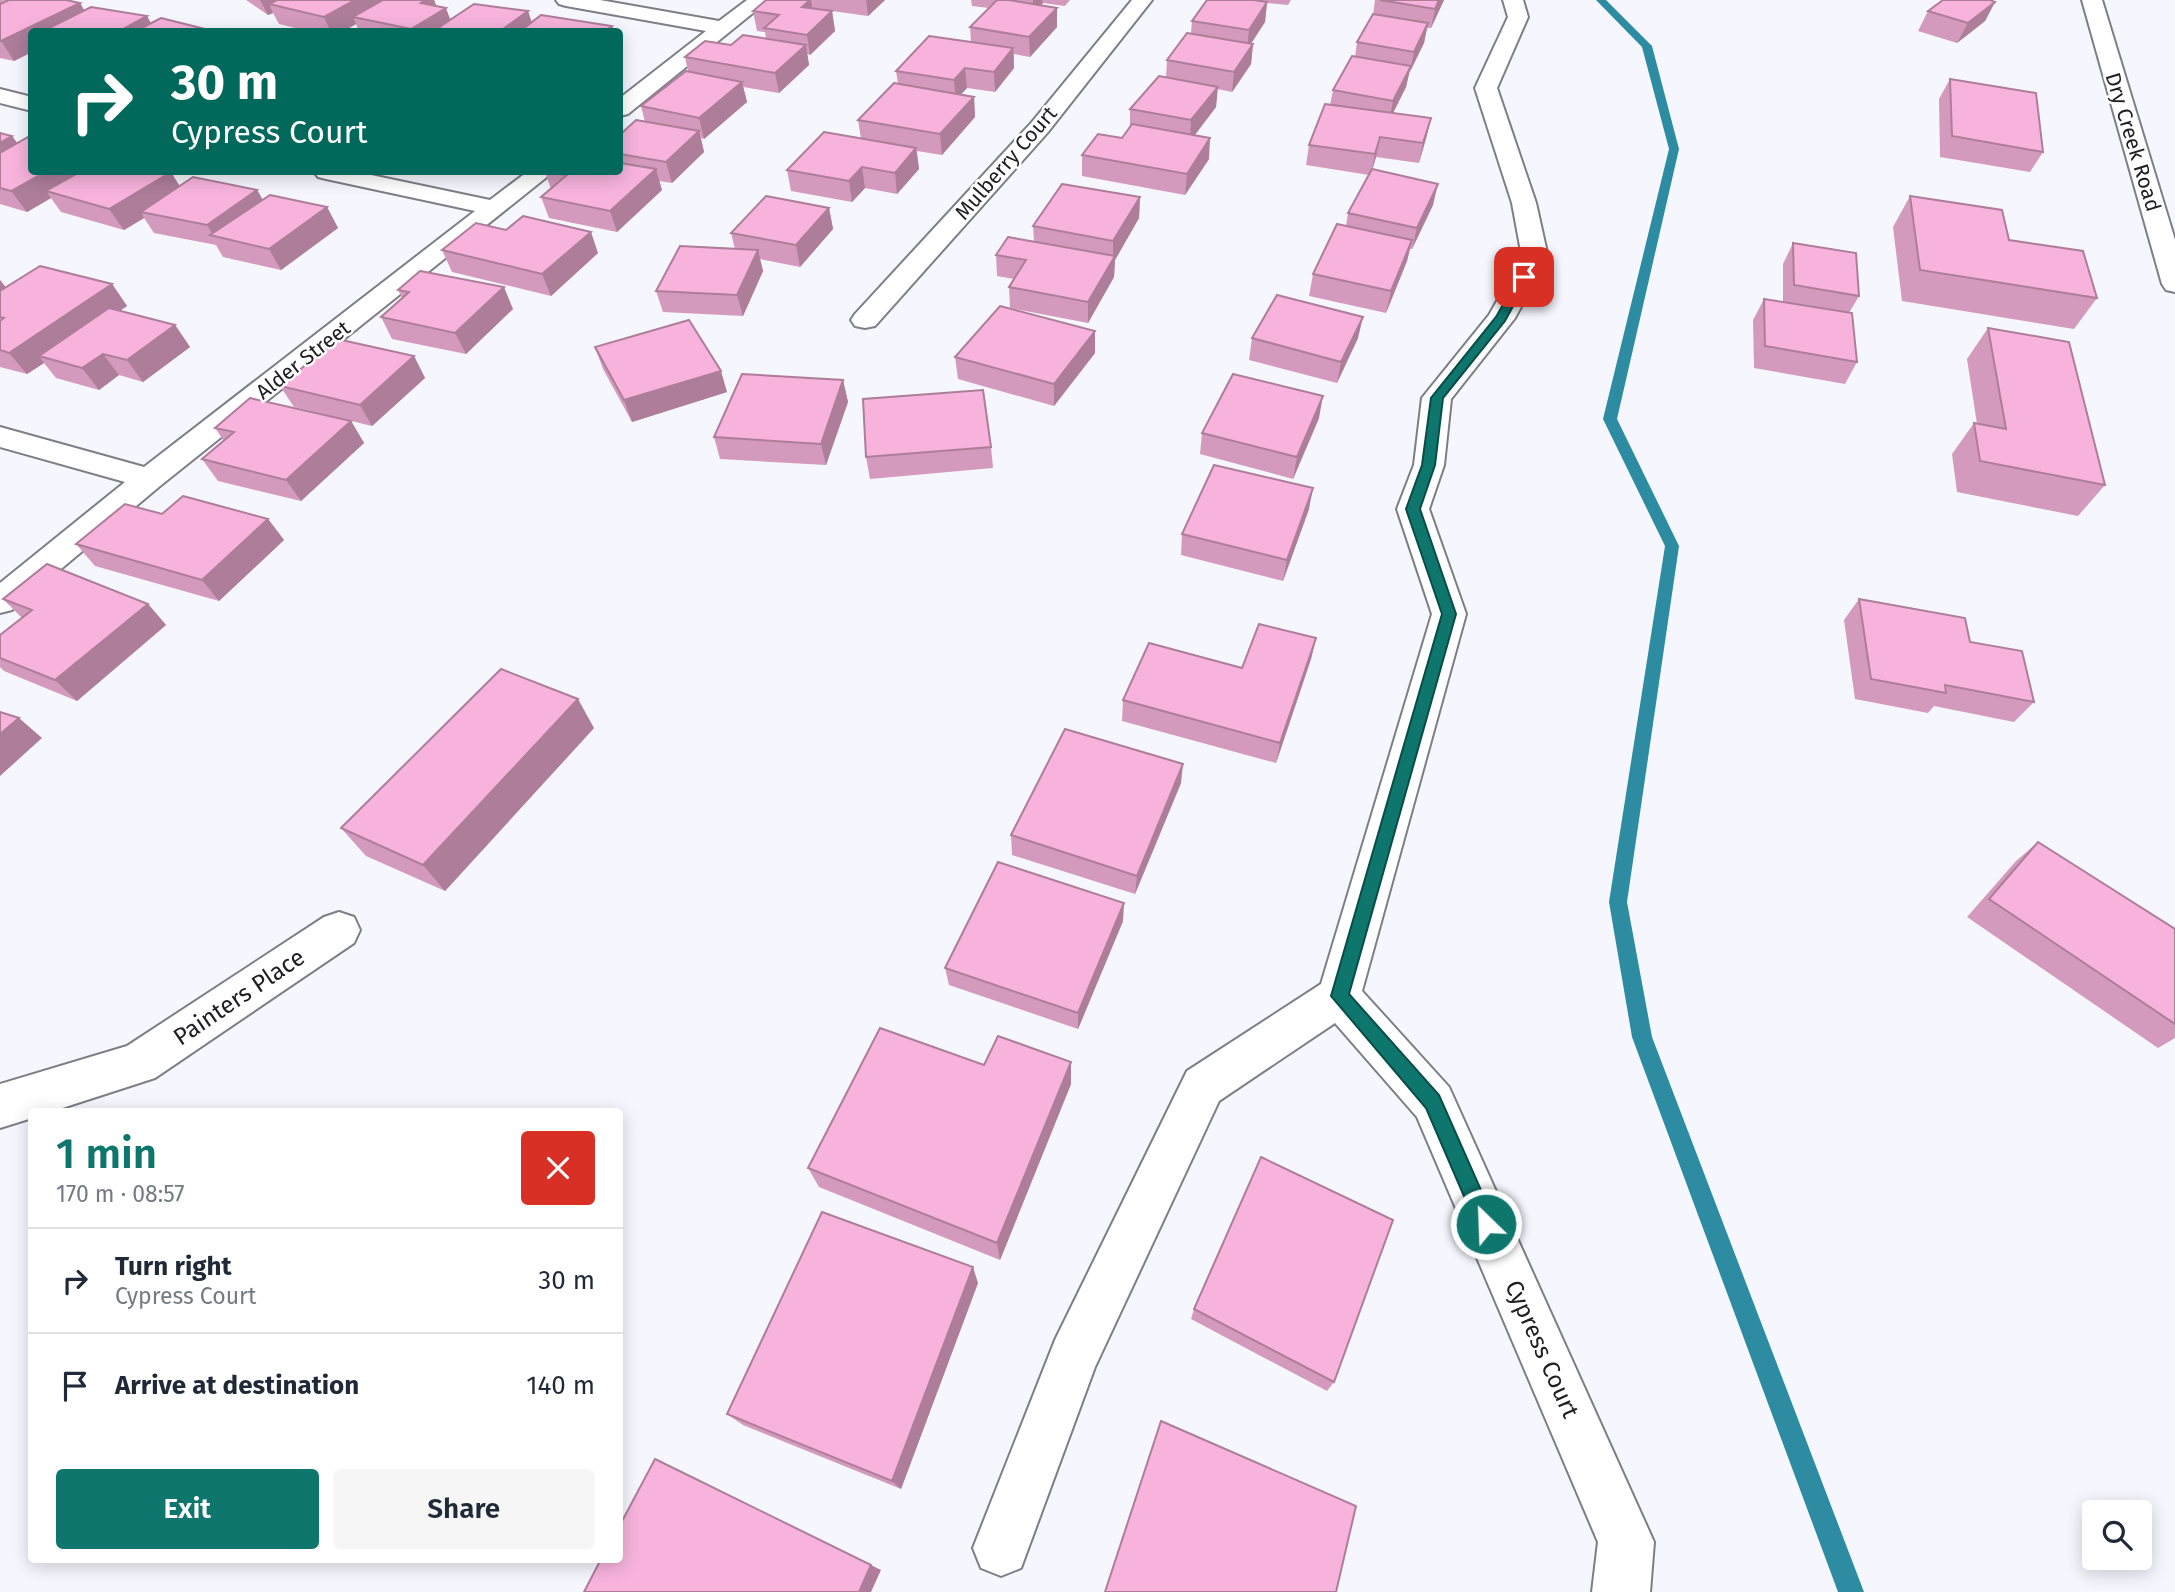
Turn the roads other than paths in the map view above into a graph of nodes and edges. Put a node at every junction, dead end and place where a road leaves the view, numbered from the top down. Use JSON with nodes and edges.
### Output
{"nodes":[{"id":1,"x":566,"y":0,"type":"edge"},
{"id":2,"x":759,"y":0,"type":"edge"},
{"id":3,"x":1142,"y":0,"type":"edge"},
{"id":4,"x":1513,"y":0,"type":"edge"},
{"id":5,"x":2092,"y":0,"type":"edge"},
{"id":6,"x":723,"y":28,"type":"junction"},
{"id":7,"x":0,"y":96,"type":"edge"},
{"id":8,"x":28,"y":103,"type":"edge"},
{"id":9,"x":623,"y":107,"type":"edge"},
{"id":10,"x":340,"y":175,"type":"edge"},
{"id":11,"x":537,"y":175,"type":"edge"},
{"id":12,"x":494,"y":208,"type":"junction"},
{"id":13,"x":2175,"y":284,"type":"edge"},
{"id":14,"x":865,"y":320,"type":"dead end"},
{"id":15,"x":0,"y":437,"type":"edge"},
{"id":16,"x":149,"y":479,"type":"junction"},
{"id":17,"x":0,"y":601,"type":"edge"},
{"id":18,"x":339,"y":930,"type":"dead end"},
{"id":19,"x":1339,"y":996,"type":"junction"},
{"id":20,"x":0,"y":1106,"type":"edge"},
{"id":21,"x":1002,"y":1548,"type":"dead end"},
{"id":22,"x":1621,"y":1592,"type":"edge"}],
"edges":[{"from":1,"to":6,"type":"street"},
{"from":2,"to":6,"type":"street"},
{"from":3,"to":14,"type":"street","name":"Mulberry Court"},
{"from":4,"to":19,"type":"street"},
{"from":5,"to":13,"type":"street","name":"Dry Creek Road"},
{"from":6,"to":9,"type":"street"},
{"from":7,"to":8,"type":"street"},
{"from":10,"to":12,"type":"street"},
{"from":11,"to":12,"type":"street","name":"Alder Street"},
{"from":12,"to":16,"type":"street","name":"Alder Street"},
{"from":15,"to":16,"type":"street"},
{"from":16,"to":17,"type":"street","name":"Alder Street"},
{"from":18,"to":20,"type":"street","name":"Painters Place"},
{"from":19,"to":21,"type":"street"},
{"from":19,"to":22,"type":"street","name":"Cypress Court"}]}
